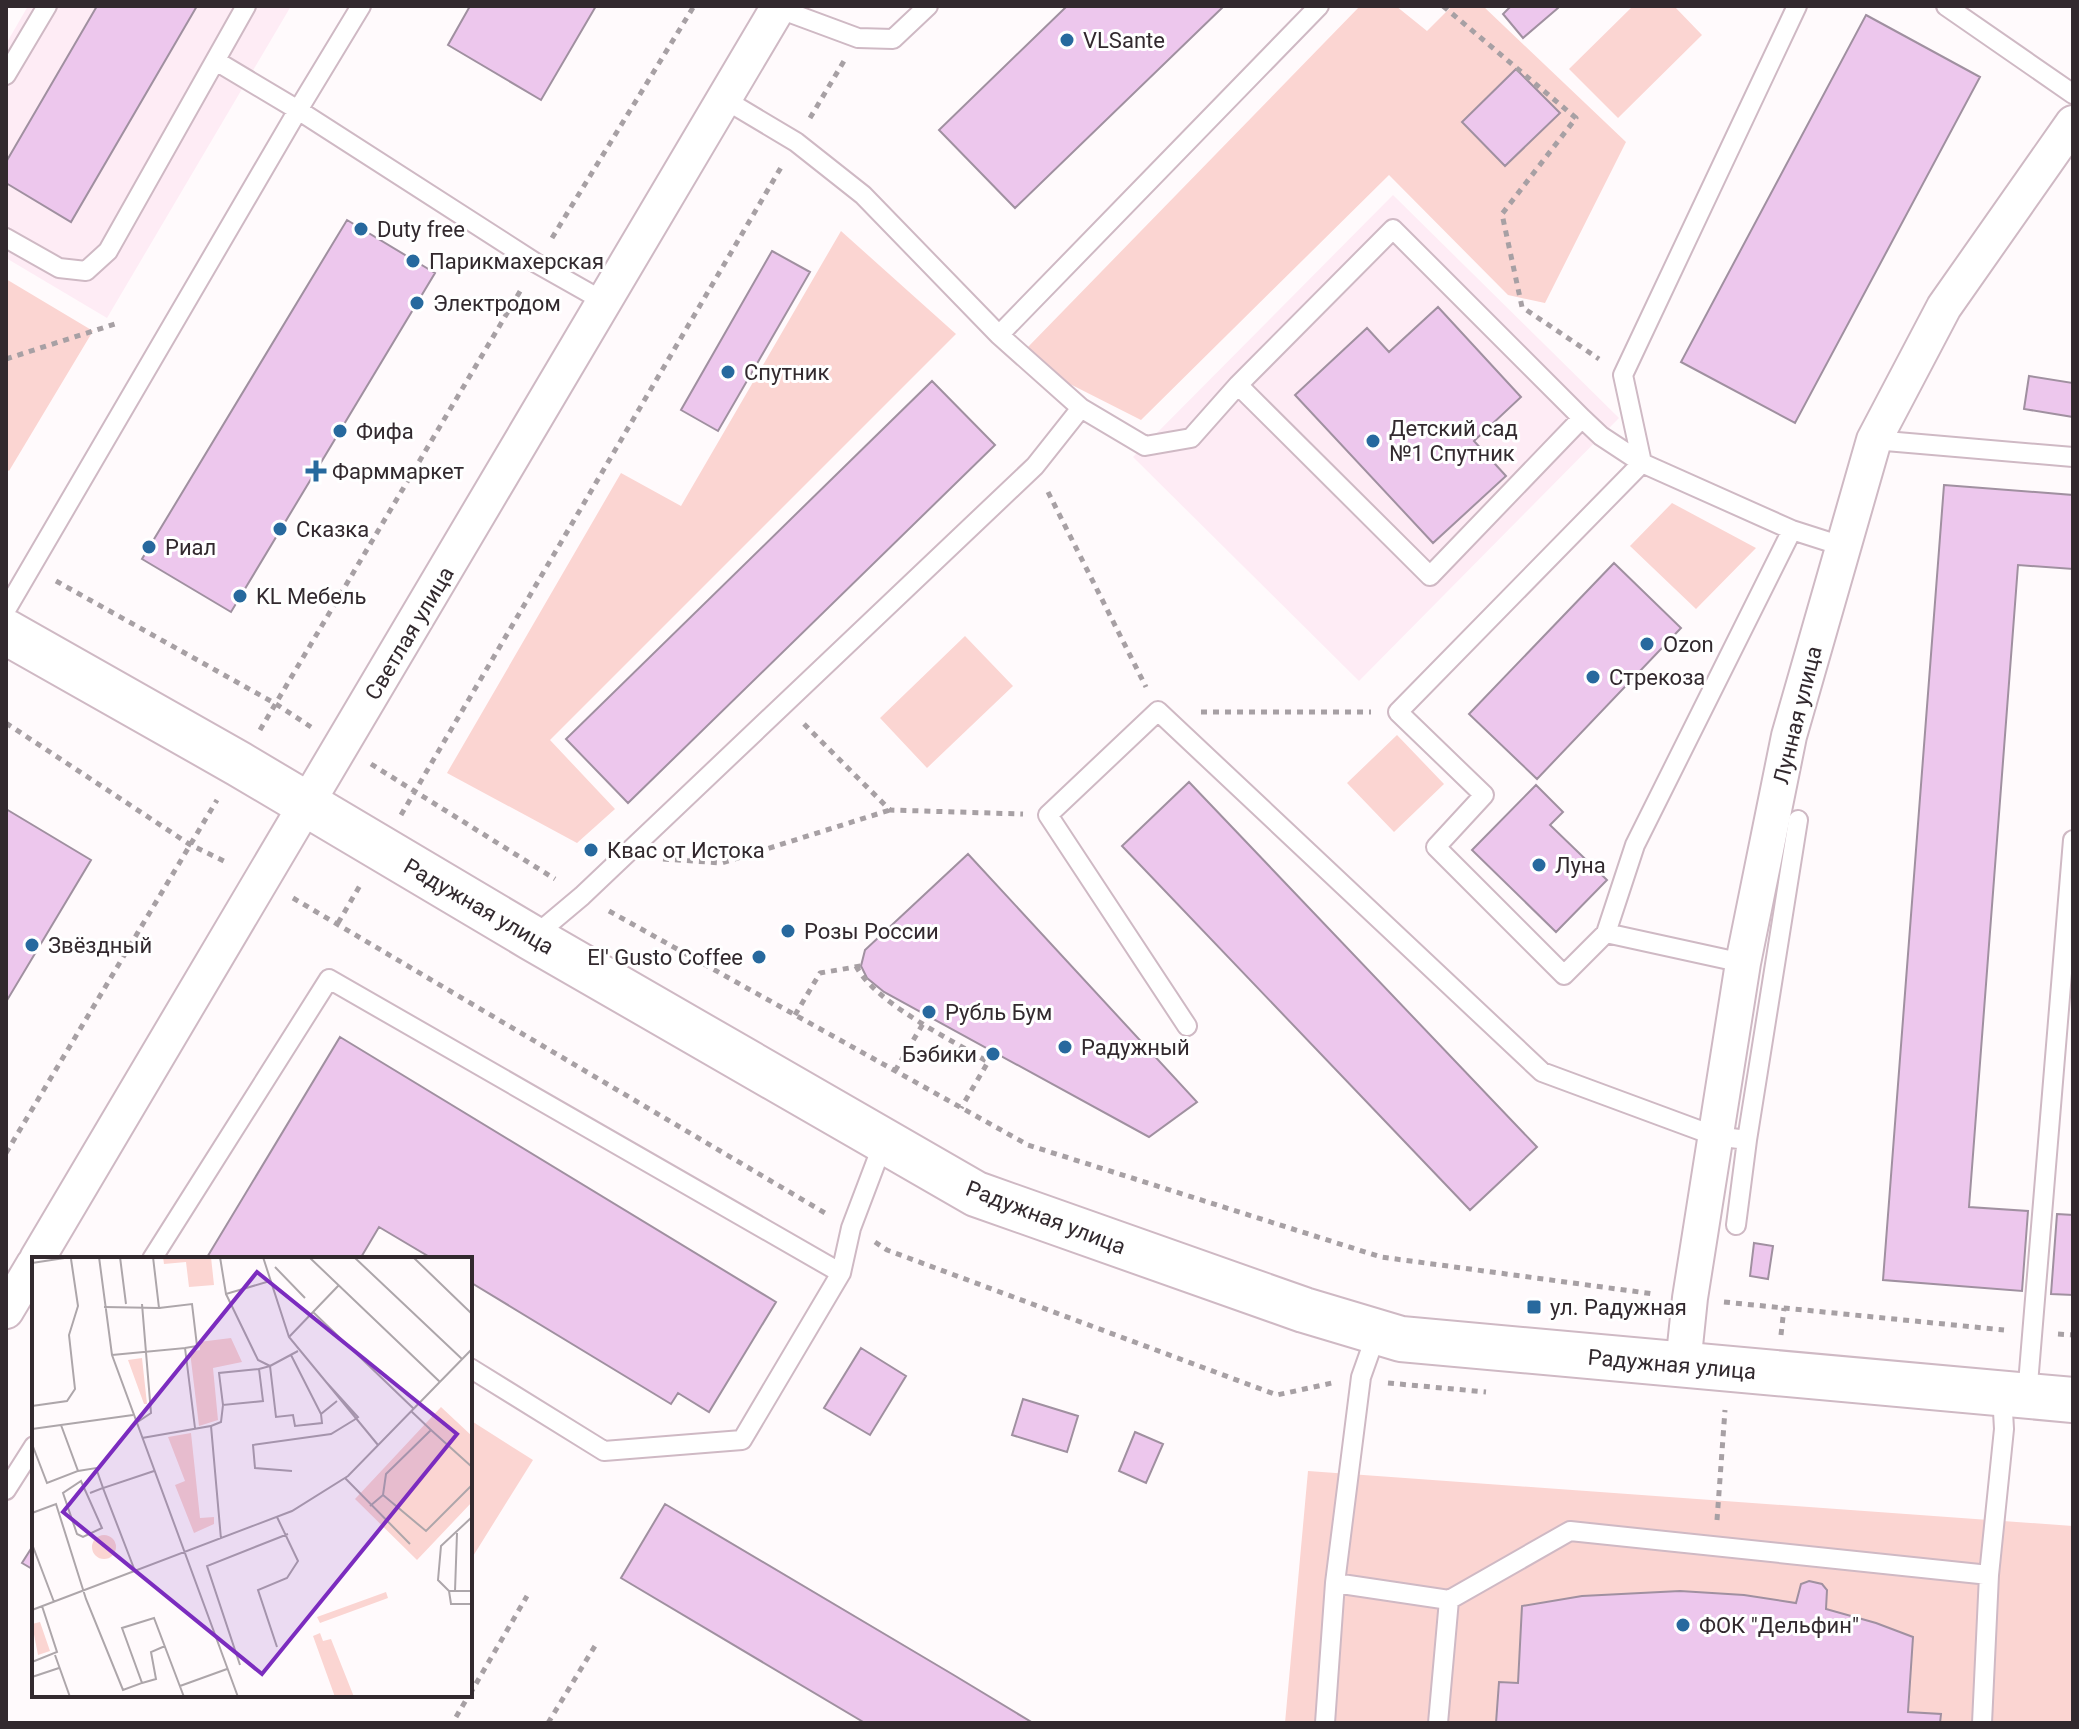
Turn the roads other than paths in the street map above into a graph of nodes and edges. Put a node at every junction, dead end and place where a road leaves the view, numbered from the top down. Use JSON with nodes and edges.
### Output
{"nodes":[{"id":1,"x":47,"y":6,"type":"edge"},
{"id":2,"x":246,"y":6,"type":"edge"},
{"id":3,"x":361,"y":6,"type":"edge"},
{"id":4,"x":928,"y":6,"type":"edge"},
{"id":5,"x":1319,"y":6,"type":"edge"},
{"id":6,"x":1797,"y":6,"type":"edge"},
{"id":7,"x":1946,"y":6,"type":"edge"},
{"id":8,"x":778,"y":7,"type":"edge"},
{"id":9,"x":216,"y":61,"type":"junction"},
{"id":10,"x":6,"y":75,"type":"edge"},
{"id":11,"x":2073,"y":94,"type":"edge"},
{"id":12,"x":724,"y":99,"type":"junction"},
{"id":13,"x":298,"y":110,"type":"junction"},
{"id":14,"x":2073,"y":123,"type":"edge"},
{"id":15,"x":6,"y":238,"type":"edge"},
{"id":16,"x":605,"y":302,"type":"junction"},
{"id":17,"x":999,"y":335,"type":"junction"},
{"id":18,"x":1238,"y":385,"type":"junction"},
{"id":19,"x":1081,"y":408,"type":"junction"},
{"id":20,"x":1582,"y":418,"type":"junction"},
{"id":21,"x":1874,"y":440,"type":"junction"},
{"id":22,"x":2073,"y":457,"type":"edge"},
{"id":23,"x":1642,"y":463,"type":"junction"},
{"id":24,"x":1792,"y":530,"type":"junction"},
{"id":25,"x":1842,"y":546,"type":"junction"},
{"id":26,"x":6,"y":610,"type":"edge"},
{"id":27,"x":6,"y":632,"type":"edge"},
{"id":28,"x":307,"y":805,"type":"junction"},
{"id":29,"x":1798,"y":820,"type":"dead end"},
{"id":30,"x":2073,"y":840,"type":"edge"},
{"id":31,"x":1606,"y":933,"type":"junction"},
{"id":32,"x":532,"y":938,"type":"junction"},
{"id":33,"x":1743,"y":963,"type":"junction"},
{"id":34,"x":1187,"y":1026,"type":"dead end"},
{"id":35,"x":1731,"y":1138,"type":"junction"},
{"id":36,"x":884,"y":1141,"type":"junction"},
{"id":37,"x":1736,"y":1225,"type":"dead end"},
{"id":38,"x":37,"y":1257,"type":"edge"},
{"id":39,"x":153,"y":1257,"type":"edge"},
{"id":40,"x":32,"y":1266,"type":"edge"},
{"id":41,"x":841,"y":1273,"type":"junction"},
{"id":42,"x":6,"y":1311,"type":"edge"},
{"id":43,"x":1377,"y":1332,"type":"junction"},
{"id":44,"x":1683,"y":1365,"type":"junction"},
{"id":45,"x":472,"y":1369,"type":"edge"},
{"id":46,"x":2015,"y":1395,"type":"junction"},
{"id":47,"x":2073,"y":1400,"type":"edge"},
{"id":48,"x":32,"y":1449,"type":"edge"},
{"id":49,"x":6,"y":1490,"type":"edge"},
{"id":50,"x":1989,"y":1575,"type":"junction"},
{"id":51,"x":1335,"y":1583,"type":"junction"},
{"id":52,"x":1449,"y":1600,"type":"junction"},
{"id":53,"x":1325,"y":1723,"type":"edge"},
{"id":54,"x":1438,"y":1723,"type":"edge"},
{"id":55,"x":1982,"y":1723,"type":"edge"}],
"edges":[{"from":1,"to":10,"type":"lane"},
{"from":2,"to":9,"type":"lane"},
{"from":3,"to":13,"type":"lane"},
{"from":4,"to":8,"type":"lane"},
{"from":5,"to":17,"type":"lane"},
{"from":6,"to":23,"type":"lane"},
{"from":7,"to":11,"type":"lane"},
{"from":8,"to":12,"type":"street","name":"Светлая улица"},
{"from":9,"to":13,"type":"lane"},
{"from":9,"to":15,"type":"lane"},
{"from":12,"to":16,"type":"street","name":"Светлая улица"},
{"from":12,"to":17,"type":"lane"},
{"from":13,"to":16,"type":"lane"},
{"from":13,"to":26,"type":"lane"},
{"from":14,"to":21,"type":"street","name":"Лунная улица"},
{"from":16,"to":28,"type":"street","name":"Светлая улица"},
{"from":17,"to":19,"type":"lane"},
{"from":18,"to":19,"type":"lane"},
{"from":18,"to":20,"type":"lane"},
{"from":18,"to":20,"type":"lane"},
{"from":19,"to":32,"type":"lane"},
{"from":20,"to":23,"type":"lane"},
{"from":21,"to":22,"type":"lane"},
{"from":21,"to":25,"type":"street","name":"Лунная улица"},
{"from":23,"to":24,"type":"lane"},
{"from":23,"to":31,"type":"lane"},
{"from":24,"to":25,"type":"lane"},
{"from":24,"to":31,"type":"lane"},
{"from":25,"to":33,"type":"street","name":"Лунная улица"},
{"from":27,"to":28,"type":"main road","name":"Радужная улица"},
{"from":28,"to":32,"type":"main road","name":"Радужная улица"},
{"from":28,"to":38,"type":"street","name":"Светлая улица"},
{"from":29,"to":35,"type":"lane"},
{"from":30,"to":46,"type":"lane"},
{"from":31,"to":33,"type":"lane"},
{"from":32,"to":36,"type":"main road","name":"Радужная улица"},
{"from":33,"to":35,"type":"street","name":"Лунная улица"},
{"from":34,"to":35,"type":"lane"},
{"from":35,"to":37,"type":"lane"},
{"from":35,"to":44,"type":"street","name":"Лунная улица"},
{"from":36,"to":41,"type":"lane"},
{"from":36,"to":43,"type":"main road","name":"Радужная улица"},
{"from":39,"to":41,"type":"lane"},
{"from":40,"to":42,"type":"street","name":"Светлая улица"},
{"from":41,"to":45,"type":"lane"},
{"from":43,"to":44,"type":"main road","name":"Радужная улица"},
{"from":43,"to":51,"type":"lane"},
{"from":44,"to":46,"type":"main road","name":"Радужная улица"},
{"from":46,"to":47,"type":"main road","name":"Радужная улица"},
{"from":46,"to":50,"type":"lane"},
{"from":48,"to":49,"type":"lane"},
{"from":50,"to":52,"type":"lane"},
{"from":50,"to":55,"type":"lane"},
{"from":51,"to":52,"type":"lane"},
{"from":51,"to":53,"type":"lane"},
{"from":52,"to":54,"type":"lane"}]}
